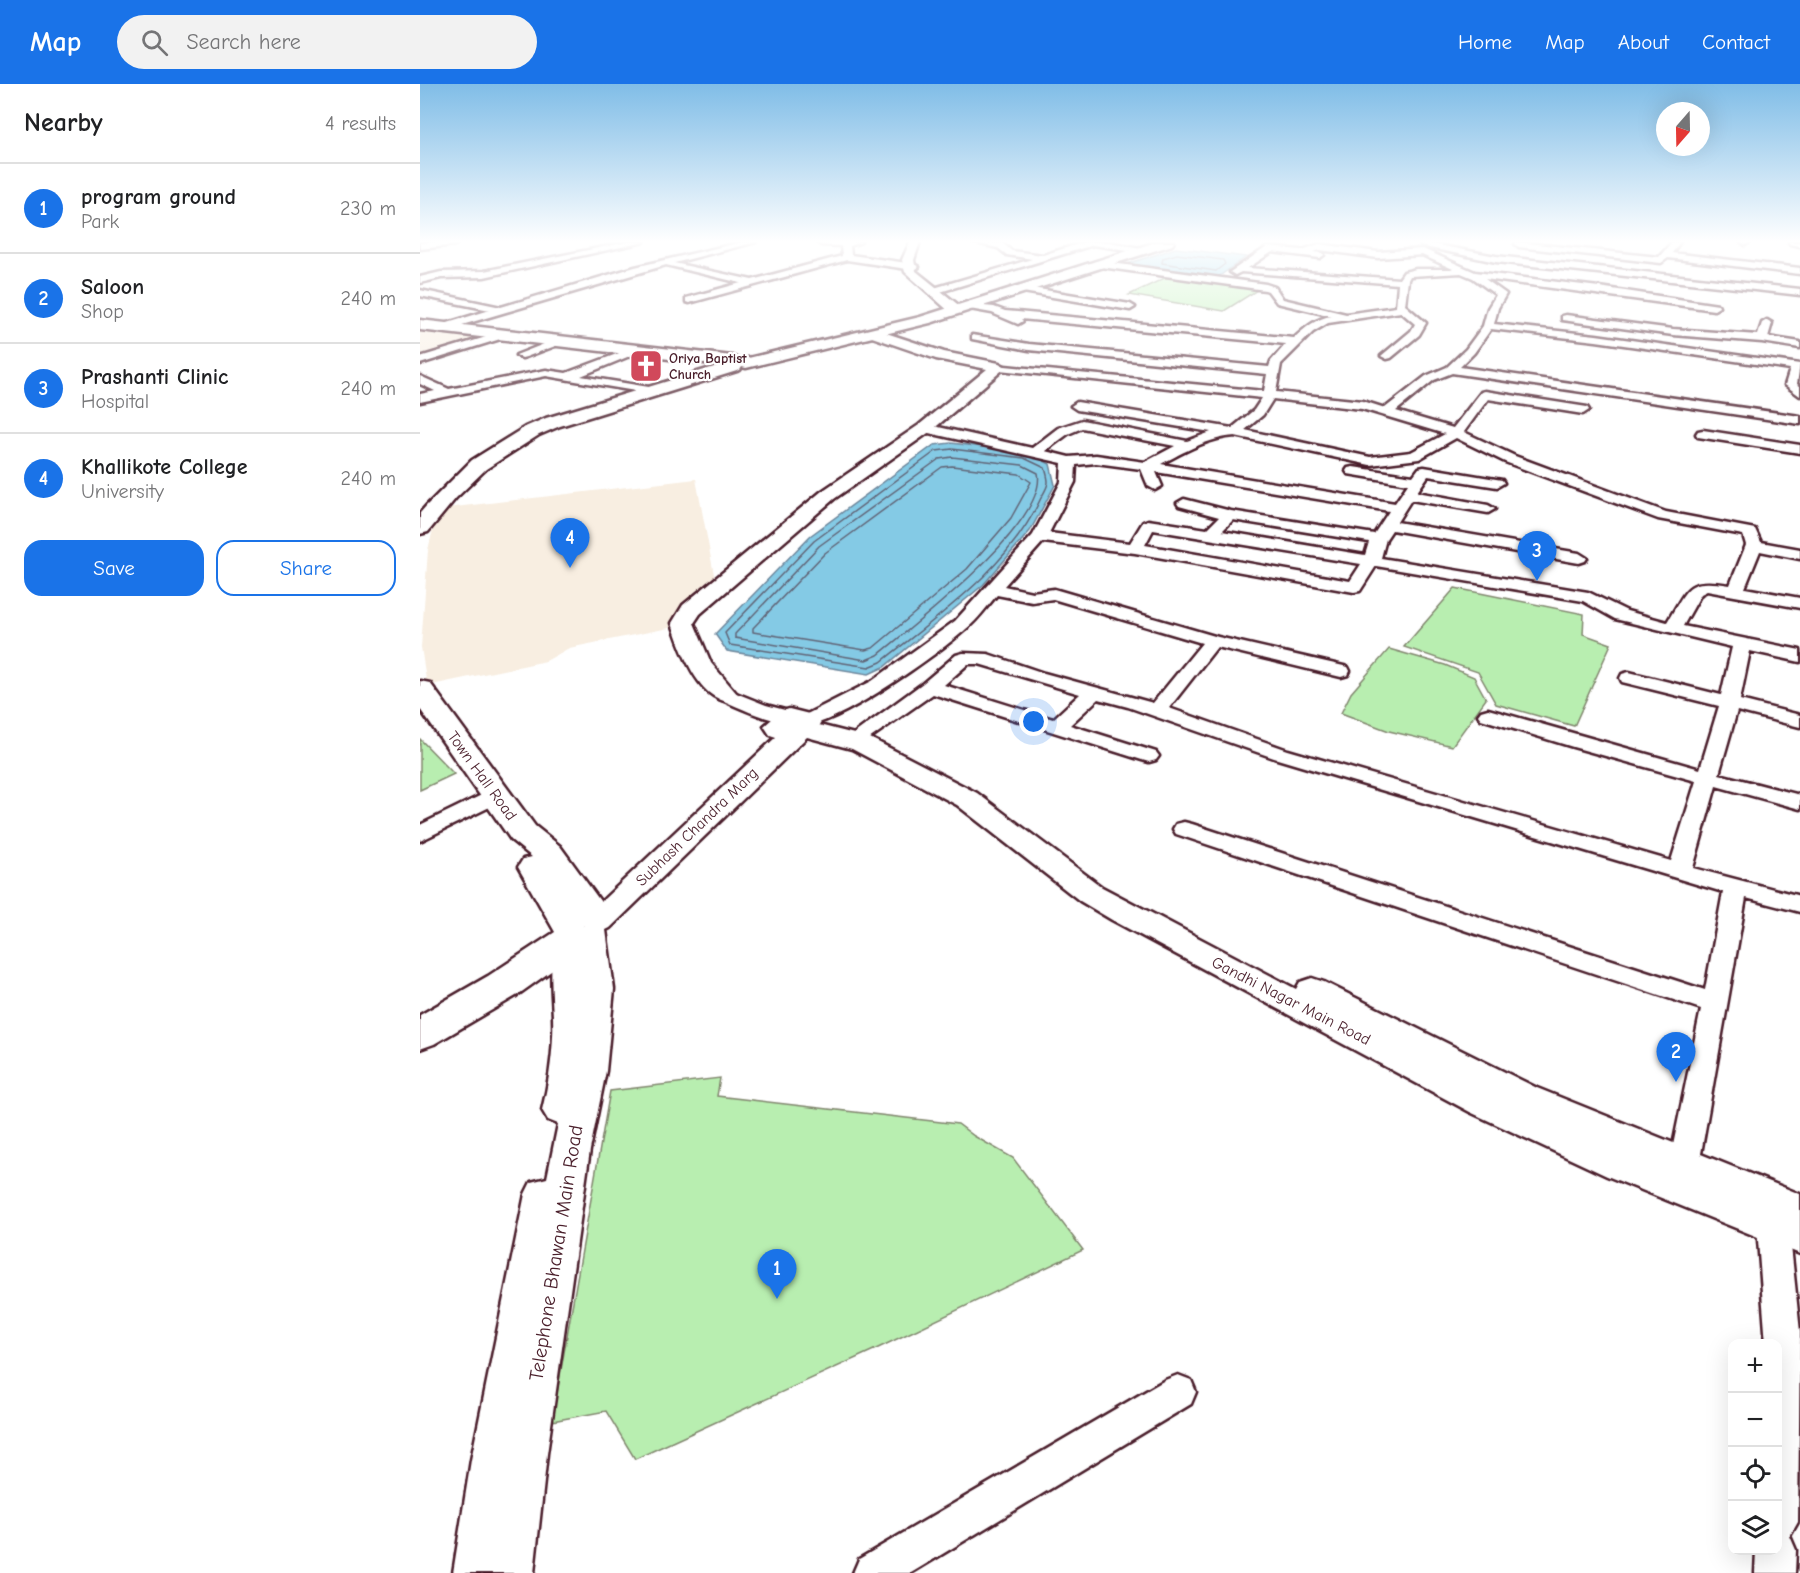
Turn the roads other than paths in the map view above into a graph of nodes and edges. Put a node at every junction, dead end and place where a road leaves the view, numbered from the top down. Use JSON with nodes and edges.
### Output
{"nodes":[{"id":1,"x":497,"y":311,"type":"edge"},
{"id":2,"x":950,"y":311,"type":"edge"},
{"id":3,"x":987,"y":311,"type":"edge"},
{"id":4,"x":1326,"y":311,"type":"edge"},
{"id":5,"x":1388,"y":311,"type":"edge"},
{"id":6,"x":1407,"y":311,"type":"edge"},
{"id":7,"x":1492,"y":311,"type":"edge"},
{"id":8,"x":1571,"y":311,"type":"edge"},
{"id":9,"x":1005,"y":314,"type":"junction"},
{"id":10,"x":1346,"y":316,"type":"junction"},
{"id":11,"x":1566,"y":318,"type":"junction"},
{"id":12,"x":1767,"y":323,"type":"dead end"},
{"id":13,"x":420,"y":325,"type":"edge"},
{"id":14,"x":1488,"y":326,"type":"junction"},
{"id":15,"x":445,"y":327,"type":"junction"},
{"id":16,"x":1028,"y":327,"type":"dead end"},
{"id":17,"x":874,"y":333,"type":"junction"},
{"id":18,"x":1554,"y":333,"type":"junction"},
{"id":19,"x":506,"y":334,"type":"junction"},
{"id":20,"x":975,"y":337,"type":"dead end"},
{"id":21,"x":1039,"y":339,"type":"dead end"},
{"id":22,"x":1761,"y":339,"type":"junction"},
{"id":23,"x":562,"y":340,"type":"junction"},
{"id":24,"x":1297,"y":342,"type":"junction"},
{"id":25,"x":1800,"y":345,"type":"edge"},
{"id":26,"x":1029,"y":347,"type":"junction"},
{"id":27,"x":638,"y":349,"type":"junction"},
{"id":28,"x":522,"y":355,"type":"dead end"},
{"id":29,"x":1387,"y":356,"type":"dead end"},
{"id":30,"x":420,"y":361,"type":"edge"},
{"id":31,"x":737,"y":363,"type":"junction"},
{"id":32,"x":999,"y":367,"type":"junction"},
{"id":33,"x":1451,"y":369,"type":"junction"},
{"id":34,"x":1273,"y":372,"type":"junction"},
{"id":35,"x":568,"y":377,"type":"junction"},
{"id":36,"x":420,"y":380,"type":"edge"},
{"id":37,"x":649,"y":391,"type":"junction"},
{"id":38,"x":1594,"y":391,"type":"junction"},
{"id":39,"x":447,"y":392,"type":"junction"},
{"id":40,"x":1800,"y":392,"type":"edge"},
{"id":41,"x":1269,"y":396,"type":"junction"},
{"id":42,"x":420,"y":398,"type":"edge"},
{"id":43,"x":1077,"y":406,"type":"dead end"},
{"id":44,"x":1387,"y":412,"type":"junction"},
{"id":45,"x":1800,"y":420,"type":"edge"},
{"id":46,"x":925,"y":428,"type":"junction"},
{"id":47,"x":1235,"y":432,"type":"junction"},
{"id":48,"x":1456,"y":434,"type":"junction"},
{"id":49,"x":1703,"y":434,"type":"dead end"},
{"id":50,"x":1188,"y":445,"type":"junction"},
{"id":51,"x":1800,"y":449,"type":"edge"},
{"id":52,"x":1035,"y":452,"type":"junction"},
{"id":53,"x":1069,"y":461,"type":"junction"},
{"id":54,"x":1147,"y":466,"type":"junction"},
{"id":55,"x":1343,"y":470,"type":"dead end"},
{"id":56,"x":1417,"y":481,"type":"junction"},
{"id":57,"x":1497,"y":483,"type":"dead end"},
{"id":58,"x":1155,"y":486,"type":"dead end"},
{"id":59,"x":1402,"y":501,"type":"junction"},
{"id":60,"x":1184,"y":503,"type":"dead end"},
{"id":61,"x":1488,"y":509,"type":"dead end"},
{"id":62,"x":1230,"y":514,"type":"junction"},
{"id":63,"x":1388,"y":525,"type":"junction"},
{"id":64,"x":420,"y":527,"type":"edge"},
{"id":65,"x":1210,"y":534,"type":"junction"},
{"id":66,"x":1039,"y":537,"type":"junction"},
{"id":67,"x":1378,"y":539,"type":"junction"},
{"id":68,"x":1754,"y":545,"type":"junction"},
{"id":69,"x":1135,"y":548,"type":"junction"},
{"id":70,"x":1800,"y":554,"type":"edge"},
{"id":71,"x":1579,"y":558,"type":"dead end"},
{"id":72,"x":1372,"y":560,"type":"junction"},
{"id":73,"x":993,"y":589,"type":"junction"},
{"id":74,"x":1737,"y":591,"type":"junction"},
{"id":75,"x":1800,"y":603,"type":"edge"},
{"id":76,"x":1672,"y":629,"type":"junction"},
{"id":77,"x":1213,"y":640,"type":"junction"},
{"id":78,"x":1742,"y":644,"type":"junction"},
{"id":79,"x":1800,"y":656,"type":"edge"},
{"id":80,"x":1341,"y":671,"type":"dead end"},
{"id":81,"x":1629,"y":678,"type":"dead end"},
{"id":82,"x":930,"y":687,"type":"junction"},
{"id":83,"x":420,"y":689,"type":"edge"},
{"id":84,"x":1094,"y":692,"type":"junction"},
{"id":85,"x":726,"y":695,"type":"joint"},
{"id":86,"x":1729,"y":704,"type":"junction"},
{"id":87,"x":1158,"y":711,"type":"junction"},
{"id":88,"x":1488,"y":715,"type":"dead end"},
{"id":89,"x":1800,"y":721,"type":"edge"},
{"id":90,"x":792,"y":726,"type":"junction"},
{"id":91,"x":1056,"y":727,"type":"junction"},
{"id":92,"x":862,"y":735,"type":"junction"},
{"id":93,"x":1149,"y":756,"type":"dead end"},
{"id":94,"x":1707,"y":778,"type":"junction"},
{"id":95,"x":496,"y":795,"type":"junction"},
{"id":96,"x":1800,"y":802,"type":"edge"},
{"id":97,"x":1184,"y":829,"type":"dead end"},
{"id":98,"x":420,"y":834,"type":"edge"},
{"id":99,"x":1680,"y":872,"type":"junction"},
{"id":100,"x":1736,"y":888,"type":"junction"},
{"id":101,"x":1800,"y":904,"type":"edge"},
{"id":102,"x":585,"y":926,"type":"junction"},
{"id":103,"x":1714,"y":1003,"type":"junction"},
{"id":104,"x":420,"y":1034,"type":"edge"},
{"id":105,"x":1684,"y":1165,"type":"junction"},
{"id":106,"x":1791,"y":1225,"type":"edge"},
{"id":107,"x":1792,"y":1352,"type":"edge"},
{"id":108,"x":1178,"y":1392,"type":"dead end"},
{"id":109,"x":1780,"y":1501,"type":"edge"},
{"id":110,"x":1776,"y":1555,"type":"edge"},
{"id":111,"x":479,"y":1573,"type":"edge"},
{"id":112,"x":508,"y":1573,"type":"edge"},
{"id":113,"x":873,"y":1573,"type":"edge"},
{"id":114,"x":1775,"y":1573,"type":"edge"}],
"edges":[{"from":1,"to":15,"type":"street"},
{"from":2,"to":17,"type":"main road"},
{"from":3,"to":9,"type":"street"},
{"from":4,"to":10,"type":"street"},
{"from":5,"to":10,"type":"street"},
{"from":6,"to":29,"type":"street"},
{"from":7,"to":14,"type":"street"},
{"from":8,"to":11,"type":"street"},
{"from":9,"to":16,"type":"street"},
{"from":9,"to":24,"type":"street"},
{"from":10,"to":24,"type":"street"},
{"from":11,"to":18,"type":"street"},
{"from":11,"to":22,"type":"street"},
{"from":12,"to":22,"type":"street"},
{"from":13,"to":15,"type":"main road"},
{"from":14,"to":18,"type":"street"},
{"from":14,"to":33,"type":"street"},
{"from":15,"to":19,"type":"main road"},
{"from":17,"to":31,"type":"main road"},
{"from":17,"to":32,"type":"street"},
{"from":18,"to":40,"type":"street"},
{"from":19,"to":23,"type":"main road"},
{"from":19,"to":30,"type":"street"},
{"from":20,"to":26,"type":"street"},
{"from":21,"to":26,"type":"street"},
{"from":22,"to":25,"type":"street"},
{"from":23,"to":27,"type":"main road"},
{"from":23,"to":28,"type":"street"},
{"from":24,"to":34,"type":"street"},
{"from":26,"to":32,"type":"street"},
{"from":26,"to":34,"type":"street"},
{"from":27,"to":31,"type":"main road"},
{"from":27,"to":35,"type":"street"},
{"from":31,"to":37,"type":"main road"},
{"from":32,"to":41,"type":"street"},
{"from":32,"to":46,"type":"street"},
{"from":33,"to":38,"type":"street"},
{"from":33,"to":44,"type":"street"},
{"from":34,"to":41,"type":"street"},
{"from":35,"to":37,"type":"street"},
{"from":35,"to":39,"type":"street"},
{"from":36,"to":39,"type":"street"},
{"from":37,"to":64,"type":"main road"},
{"from":38,"to":45,"type":"street"},
{"from":38,"to":48,"type":"street"},
{"from":39,"to":42,"type":"street"},
{"from":41,"to":44,"type":"street"},
{"from":41,"to":47,"type":"street"},
{"from":43,"to":47,"type":"street"},
{"from":44,"to":48,"type":"street"},
{"from":46,"to":52,"type":"street"},
{"from":46,"to":85,"type":"street"},
{"from":47,"to":48,"type":"street"},
{"from":47,"to":50,"type":"street"},
{"from":48,"to":68,"type":"street"},
{"from":49,"to":51,"type":"street"},
{"from":50,"to":52,"type":"street"},
{"from":50,"to":54,"type":"street"},
{"from":52,"to":53,"type":"street"},
{"from":53,"to":54,"type":"street"},
{"from":53,"to":66,"type":"street"},
{"from":54,"to":58,"type":"street"},
{"from":54,"to":59,"type":"street"},
{"from":55,"to":56,"type":"street"},
{"from":56,"to":57,"type":"street"},
{"from":56,"to":59,"type":"street"},
{"from":59,"to":61,"type":"street"},
{"from":59,"to":63,"type":"street"},
{"from":60,"to":62,"type":"street"},
{"from":62,"to":65,"type":"street"},
{"from":62,"to":67,"type":"street"},
{"from":63,"to":67,"type":"street"},
{"from":63,"to":71,"type":"street"},
{"from":65,"to":69,"type":"street"},
{"from":65,"to":72,"type":"street"},
{"from":66,"to":69,"type":"street"},
{"from":66,"to":73,"type":"street"},
{"from":67,"to":72,"type":"street"},
{"from":68,"to":70,"type":"street"},
{"from":68,"to":74,"type":"street"},
{"from":69,"to":72,"type":"street"},
{"from":72,"to":76,"type":"street"},
{"from":73,"to":77,"type":"street"},
{"from":73,"to":90,"type":"street"},
{"from":74,"to":75,"type":"street"},
{"from":74,"to":76,"type":"street"},
{"from":76,"to":78,"type":"street"},
{"from":77,"to":80,"type":"street"},
{"from":77,"to":87,"type":"street"},
{"from":78,"to":79,"type":"street"},
{"from":78,"to":86,"type":"street"},
{"from":81,"to":86,"type":"street"},
{"from":82,"to":84,"type":"street"},
{"from":82,"to":91,"type":"street"},
{"from":82,"to":92,"type":"street"},
{"from":83,"to":95,"type":"main road","name":"Town Hall Road"},
{"from":84,"to":87,"type":"street"},
{"from":84,"to":91,"type":"street"},
{"from":85,"to":90,"type":"street"},
{"from":86,"to":89,"type":"street"},
{"from":86,"to":94,"type":"street"},
{"from":87,"to":99,"type":"street"},
{"from":88,"to":94,"type":"street"},
{"from":90,"to":92,"type":"street","name":"Gandhi Nagar Main Road"},
{"from":90,"to":102,"type":"street","name":"Subhash Chandra Marg"},
{"from":90,"to":106,"type":"street","name":"Gandhi Nagar Main Road"},
{"from":91,"to":93,"type":"street"},
{"from":92,"to":105,"type":"street","name":"Gandhi Nagar Main Road"},
{"from":94,"to":96,"type":"street"},
{"from":94,"to":99,"type":"street"},
{"from":95,"to":98,"type":"street"},
{"from":95,"to":102,"type":"main road","name":"Town Hall Road"},
{"from":97,"to":103,"type":"street"},
{"from":99,"to":100,"type":"street"},
{"from":100,"to":101,"type":"street"},
{"from":100,"to":103,"type":"street"},
{"from":102,"to":104,"type":"main road"},
{"from":102,"to":111,"type":"street","name":"Telephone Bhawan Main Road"},
{"from":102,"to":112,"type":"street","name":"Telephone Bhawan Main Road"},
{"from":103,"to":105,"type":"street"},
{"from":105,"to":106,"type":"street","name":"Gandhi Nagar Main Road"},
{"from":106,"to":107,"type":"street"},
{"from":107,"to":109,"type":"street"},
{"from":108,"to":113,"type":"street"},
{"from":110,"to":114,"type":"street"}]}
